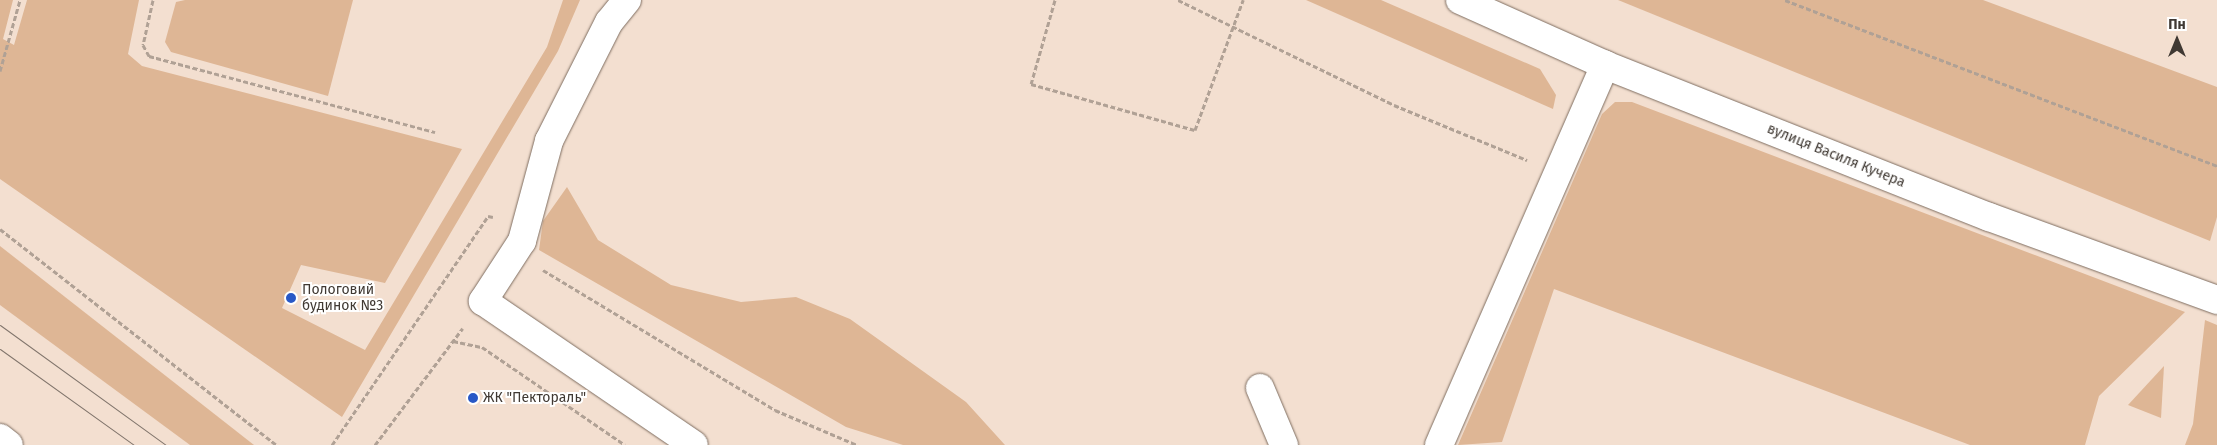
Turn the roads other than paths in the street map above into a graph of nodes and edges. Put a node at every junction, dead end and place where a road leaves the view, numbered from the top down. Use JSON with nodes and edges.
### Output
{"nodes":[{"id":1,"x":627,"y":0,"type":"edge"},
{"id":2,"x":1460,"y":0,"type":"edge"},
{"id":3,"x":1605,"y":65,"type":"junction"},
{"id":4,"x":2217,"y":300,"type":"edge"},
{"id":5,"x":1260,"y":388,"type":"dead end"},
{"id":6,"x":0,"y":438,"type":"edge"},
{"id":7,"x":10,"y":445,"type":"edge"},
{"id":8,"x":694,"y":445,"type":"edge"},
{"id":9,"x":1284,"y":445,"type":"edge"},
{"id":10,"x":1438,"y":445,"type":"edge"}],
"edges":[{"from":1,"to":8,"type":"street"},
{"from":2,"to":3,"type":"street","name":"вулиця Василя Кучера"},
{"from":3,"to":4,"type":"street","name":"вулиця Василя Кучера"},
{"from":3,"to":10,"type":"street"},
{"from":5,"to":9,"type":"street"},
{"from":6,"to":7,"type":"street"}]}
